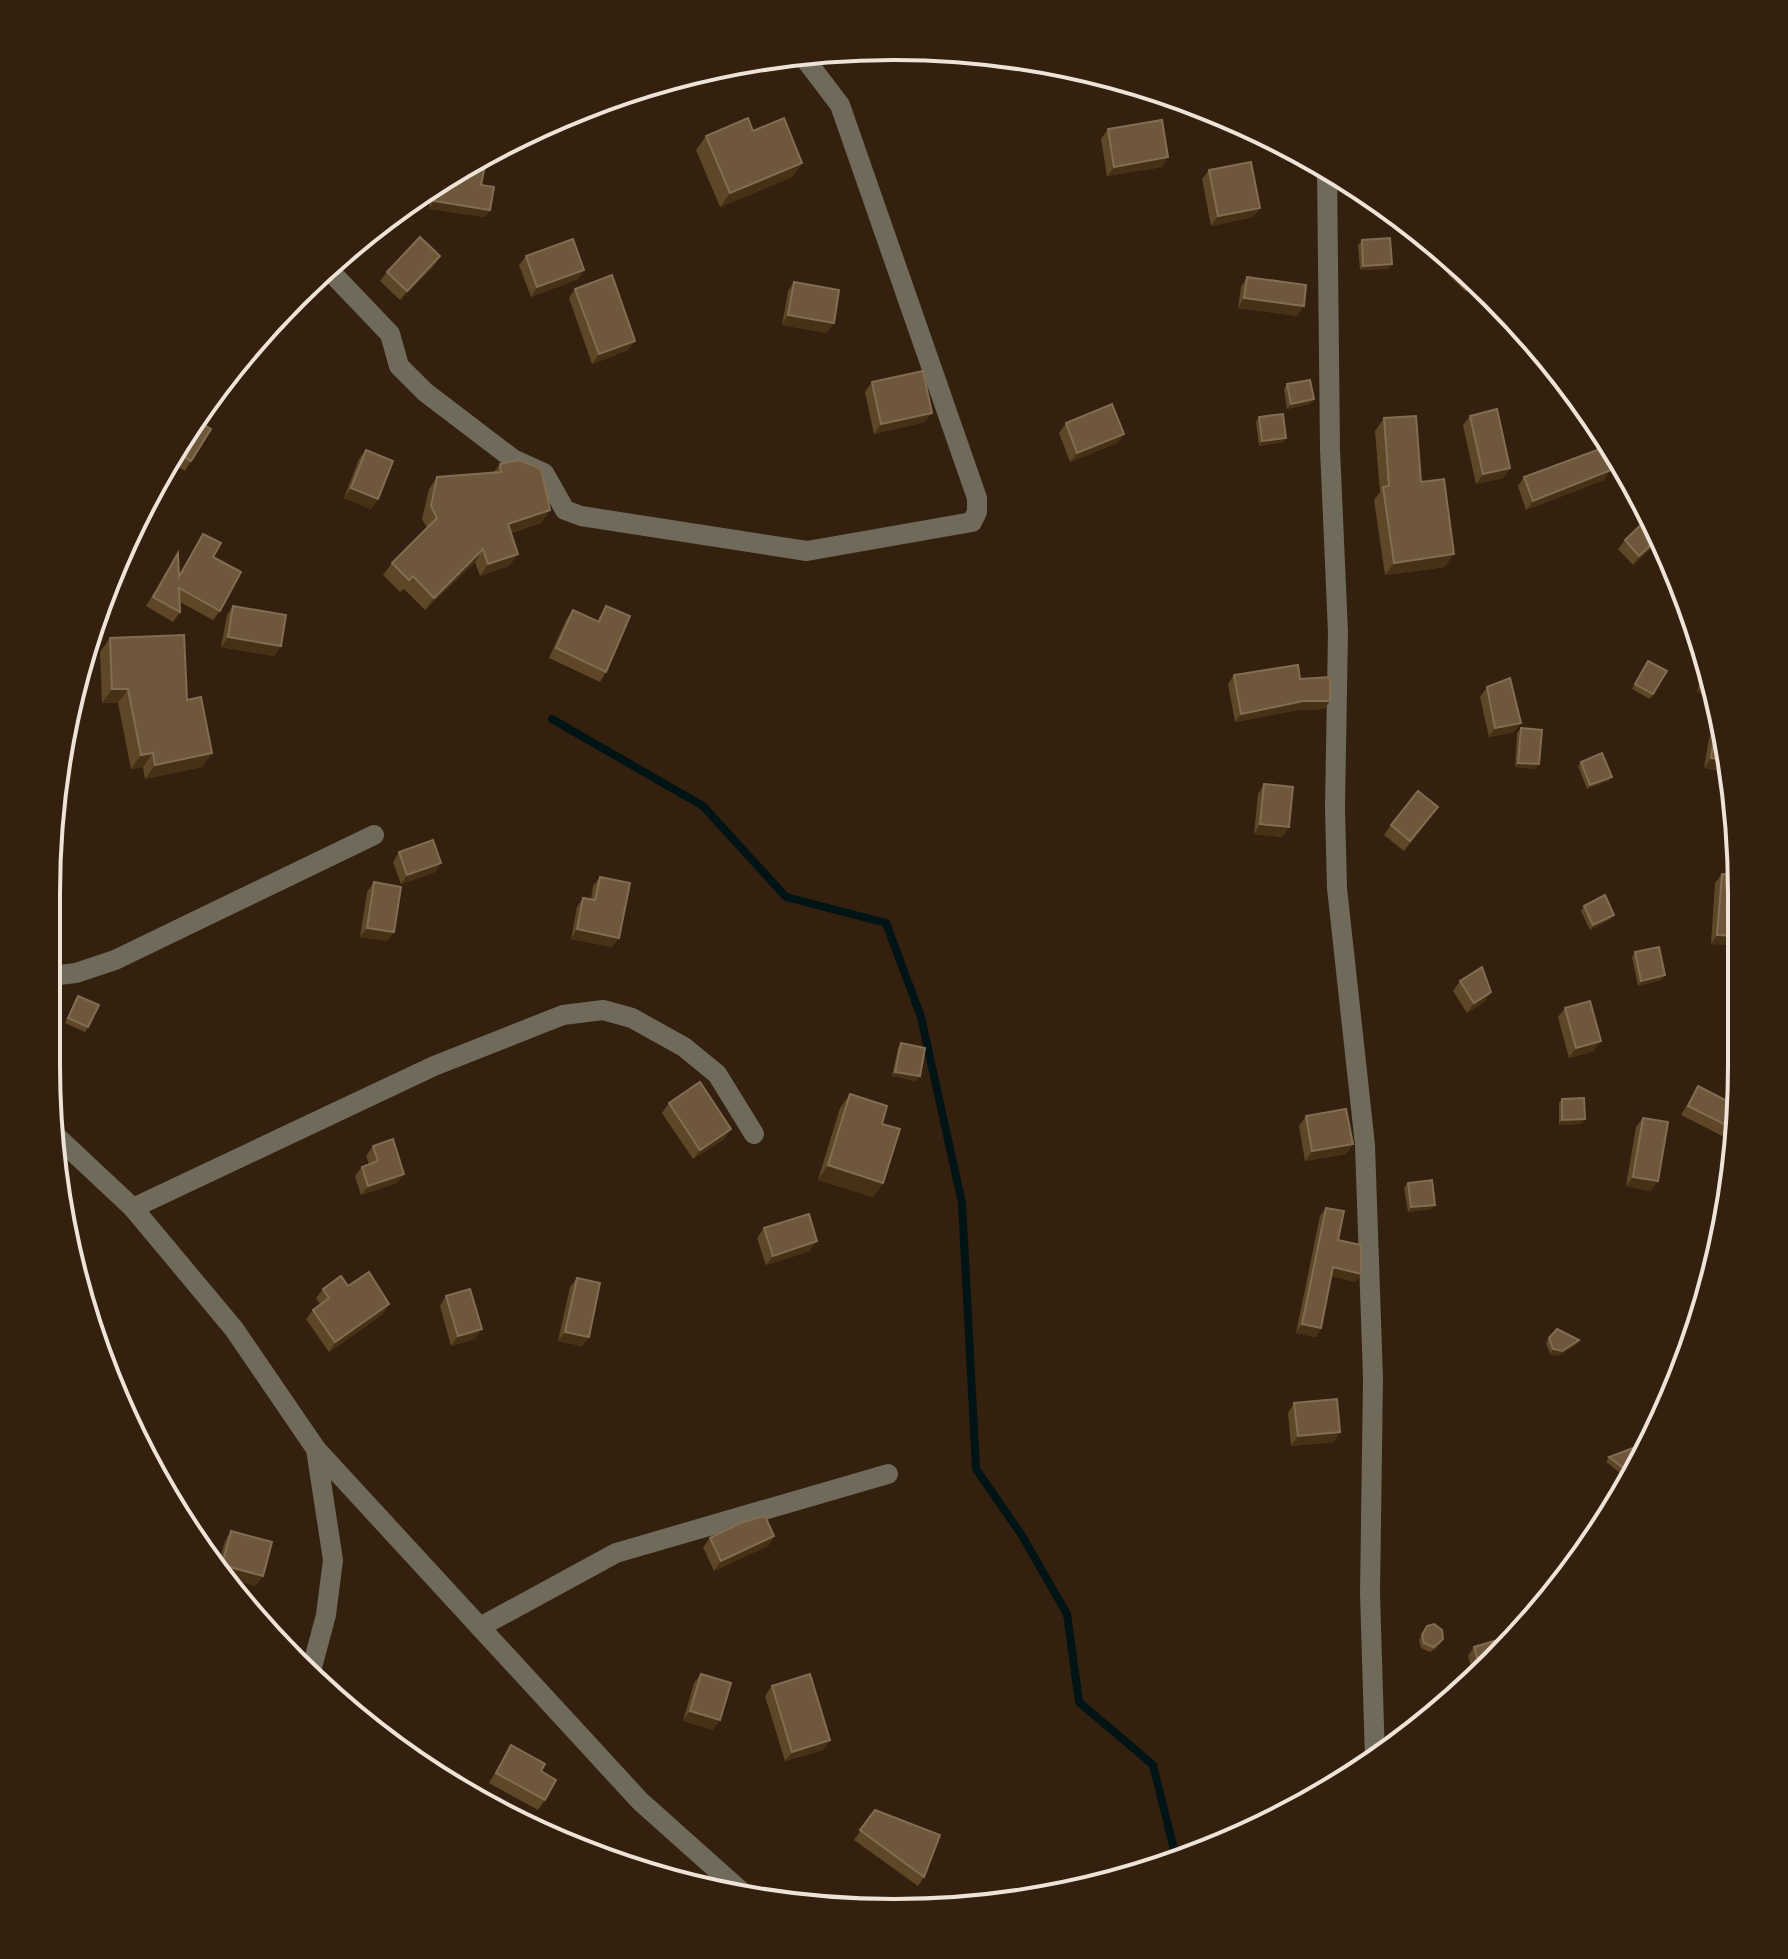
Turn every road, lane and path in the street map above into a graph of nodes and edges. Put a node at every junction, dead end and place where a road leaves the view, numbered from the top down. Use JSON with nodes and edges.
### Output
{"nodes":[{"id":1,"x":809,"y":65,"type":"edge"},
{"id":2,"x":1327,"y":182,"type":"edge"},
{"id":3,"x":334,"y":276,"type":"edge"},
{"id":4,"x":374,"y":835,"type":"dead end"},
{"id":5,"x":60,"y":975,"type":"edge"},
{"id":6,"x":754,"y":1134,"type":"dead end"},
{"id":7,"x":64,"y":1143,"type":"edge"},
{"id":8,"x":133,"y":1208,"type":"junction"},
{"id":9,"x":316,"y":1449,"type":"junction"},
{"id":10,"x":888,"y":1474,"type":"dead end"},
{"id":11,"x":480,"y":1627,"type":"junction"},
{"id":12,"x":313,"y":1663,"type":"edge"},
{"id":13,"x":1375,"y":1746,"type":"edge"},
{"id":14,"x":732,"y":1883,"type":"edge"}],
"edges":[{"from":1,"to":3,"type":"street"},
{"from":2,"to":13,"type":"street"},
{"from":4,"to":5,"type":"street"},
{"from":6,"to":8,"type":"street"},
{"from":7,"to":8,"type":"street"},
{"from":8,"to":9,"type":"street"},
{"from":9,"to":11,"type":"street"},
{"from":9,"to":12,"type":"street"},
{"from":10,"to":11,"type":"street"},
{"from":11,"to":14,"type":"street"}]}
